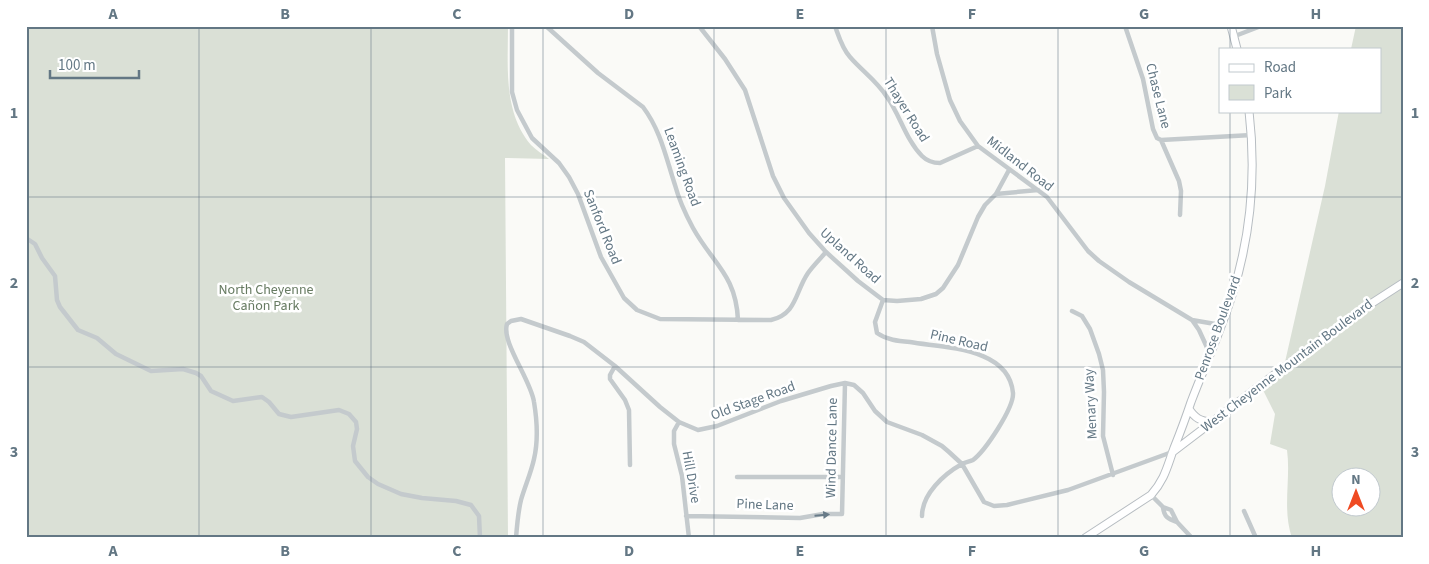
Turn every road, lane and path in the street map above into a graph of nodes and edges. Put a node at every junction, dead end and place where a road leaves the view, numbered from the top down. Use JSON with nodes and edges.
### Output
{"nodes":[{"id":1,"x":512,"y":26,"type":"edge"},
{"id":2,"x":546,"y":26,"type":"edge"},
{"id":3,"x":699,"y":26,"type":"edge"},
{"id":4,"x":834,"y":26,"type":"edge"},
{"id":5,"x":932,"y":26,"type":"edge"},
{"id":6,"x":1125,"y":26,"type":"edge"},
{"id":7,"x":1232,"y":26,"type":"edge"},
{"id":8,"x":1261,"y":26,"type":"edge"},
{"id":9,"x":1235,"y":36,"type":"junction"},
{"id":10,"x":1238,"y":48,"type":"edge"},
{"id":11,"x":1249,"y":112,"type":"edge"},
{"id":12,"x":1252,"y":135,"type":"junction"},
{"id":13,"x":1161,"y":140,"type":"junction"},
{"id":14,"x":978,"y":146,"type":"junction"},
{"id":15,"x":1009,"y":170,"type":"junction"},
{"id":16,"x":1038,"y":190,"type":"junction"},
{"id":17,"x":996,"y":194,"type":"junction"},
{"id":18,"x":1180,"y":214,"type":"dead end"},
{"id":19,"x":26,"y":238,"type":"edge"},
{"id":20,"x":826,"y":252,"type":"junction"},
{"id":21,"x":1403,"y":282,"type":"edge"},
{"id":22,"x":883,"y":300,"type":"junction"},
{"id":23,"x":1072,"y":312,"type":"dead end"},
{"id":24,"x":738,"y":320,"type":"junction"},
{"id":25,"x":1192,"y":320,"type":"junction"},
{"id":26,"x":1221,"y":325,"type":"junction"},
{"id":27,"x":1210,"y":354,"type":"junction"},
{"id":28,"x":615,"y":366,"type":"junction"},
{"id":29,"x":845,"y":383,"type":"junction"},
{"id":30,"x":1189,"y":409,"type":"junction"},
{"id":31,"x":678,"y":422,"type":"junction"},
{"id":32,"x":1211,"y":422,"type":"junction"},
{"id":33,"x":1173,"y":452,"type":"junction"},
{"id":34,"x":962,"y":464,"type":"junction"},
{"id":35,"x":630,"y":465,"type":"dead end"},
{"id":36,"x":1113,"y":475,"type":"junction"},
{"id":37,"x":737,"y":477,"type":"dead end"},
{"id":38,"x":844,"y":477,"type":"junction"},
{"id":39,"x":1151,"y":495,"type":"junction"},
{"id":40,"x":1244,"y":511,"type":"dead end"},
{"id":41,"x":842,"y":514,"type":"joint"},
{"id":42,"x":686,"y":516,"type":"junction"},
{"id":43,"x":922,"y":516,"type":"dead end"},
{"id":44,"x":480,"y":538,"type":"edge"},
{"id":45,"x":516,"y":538,"type":"edge"},
{"id":46,"x":689,"y":538,"type":"edge"},
{"id":47,"x":1085,"y":538,"type":"edge"},
{"id":48,"x":1192,"y":538,"type":"edge"},
{"id":49,"x":1256,"y":538,"type":"edge"}],
"edges":[{"from":1,"to":24,"type":"street","name":"Sanford Road"},
{"from":2,"to":24,"type":"street","name":"Leaming Road"},
{"from":3,"to":20,"type":"street","name":"Upland Road"},
{"from":4,"to":14,"type":"street","name":"Thayer Road"},
{"from":5,"to":14,"type":"street","name":"Midland Road"},
{"from":6,"to":13,"type":"street","name":"Chase Lane"},
{"from":7,"to":9,"type":"street"},
{"from":8,"to":9,"type":"street"},
{"from":9,"to":10,"type":"street"},
{"from":11,"to":12,"type":"street","name":"Penrose Boulevard"},
{"from":12,"to":13,"type":"street","name":"Chase Lane"},
{"from":12,"to":26,"type":"street","name":"Penrose Boulevard"},
{"from":13,"to":18,"type":"street"},
{"from":14,"to":15,"type":"street","name":"Midland Road"},
{"from":15,"to":16,"type":"street","name":"Midland Road"},
{"from":15,"to":17,"type":"street","name":"Upland Road"},
{"from":16,"to":17,"type":"street"},
{"from":16,"to":25,"type":"street","name":"Midland Road"},
{"from":17,"to":22,"type":"street","name":"Upland Road"},
{"from":19,"to":44,"type":"street"},
{"from":20,"to":22,"type":"street","name":"Upland Road"},
{"from":20,"to":24,"type":"street","name":"Sanford Road"},
{"from":21,"to":32,"type":"street","name":"West Cheyenne Mountain Boulevard"},
{"from":22,"to":34,"type":"street","name":"Pine Road"},
{"from":23,"to":36,"type":"street","name":"Menary Way"},
{"from":25,"to":26,"type":"street","name":"Midland Road"},
{"from":25,"to":27,"type":"street","name":"Midland Road"},
{"from":26,"to":27,"type":"street","name":"Penrose Boulevard"},
{"from":27,"to":30,"type":"street","name":"Penrose Boulevard"},
{"from":28,"to":31,"type":"street","name":"Old Stage Road"},
{"from":28,"to":35,"type":"street"},
{"from":28,"to":45,"type":"street","name":"Old Stage Road"},
{"from":29,"to":31,"type":"street","name":"Old Stage Road"},
{"from":29,"to":34,"type":"street"},
{"from":29,"to":38,"type":"street","name":"Wind Dance Lane"},
{"from":30,"to":32,"type":"street"},
{"from":30,"to":33,"type":"street","name":"Penrose Boulevard"},
{"from":31,"to":42,"type":"street","name":"Hill Drive"},
{"from":32,"to":33,"type":"street","name":"West Cheyenne Mountain Boulevard"},
{"from":33,"to":36,"type":"street"},
{"from":33,"to":39,"type":"street","name":"Penrose Boulevard"},
{"from":34,"to":36,"type":"street"},
{"from":34,"to":43,"type":"street","name":"Pine Road"},
{"from":37,"to":38,"type":"street"},
{"from":38,"to":41,"type":"street","name":"Wind Dance Lane"},
{"from":39,"to":47,"type":"street"},
{"from":39,"to":48,"type":"street"},
{"from":40,"to":49,"type":"street"},
{"from":42,"to":41,"type":"street","name":"Pine Lane","one_way":true},
{"from":42,"to":46,"type":"street","name":"Hill Drive"}]}
